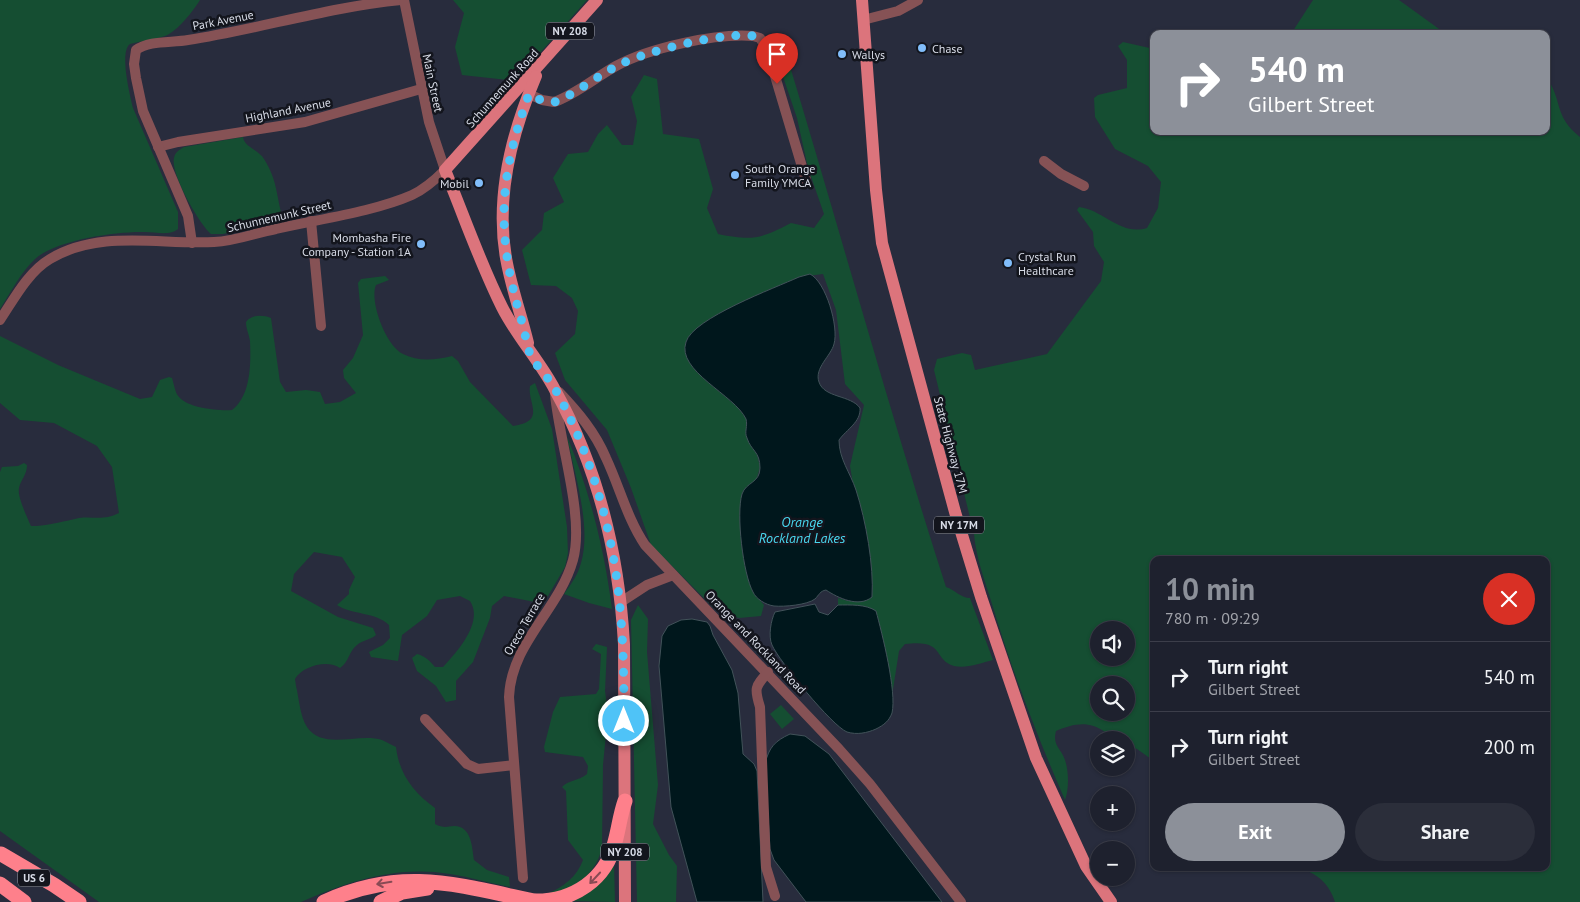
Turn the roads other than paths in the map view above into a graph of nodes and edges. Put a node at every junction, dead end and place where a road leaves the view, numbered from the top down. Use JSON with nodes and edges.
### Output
{"nodes":[{"id":1,"x":402,"y":0,"type":"edge"},
{"id":2,"x":597,"y":0,"type":"edge"},
{"id":3,"x":862,"y":0,"type":"edge"},
{"id":4,"x":918,"y":0,"type":"edge"},
{"id":5,"x":864,"y":20,"type":"junction"},
{"id":6,"x":543,"y":63,"type":"junction"},
{"id":7,"x":421,"y":89,"type":"junction"},
{"id":8,"x":529,"y":94,"type":"junction"},
{"id":9,"x":158,"y":147,"type":"junction"},
{"id":10,"x":1044,"y":160,"type":"dead end"},
{"id":11,"x":445,"y":170,"type":"junction"},
{"id":12,"x":806,"y":180,"type":"dead end"},
{"id":13,"x":1084,"y":186,"type":"dead end"},
{"id":14,"x":311,"y":221,"type":"junction"},
{"id":15,"x":192,"y":242,"type":"junction"},
{"id":16,"x":0,"y":320,"type":"edge"},
{"id":17,"x":321,"y":326,"type":"dead end"},
{"id":18,"x":530,"y":352,"type":"junction"},
{"id":19,"x":554,"y":388,"type":"junction"},
{"id":20,"x":673,"y":575,"type":"junction"},
{"id":21,"x":621,"y":602,"type":"junction"},
{"id":22,"x":768,"y":672,"type":"junction"},
{"id":23,"x":425,"y":719,"type":"dead end"},
{"id":24,"x":514,"y":766,"type":"junction"},
{"id":25,"x":625,"y":801,"type":"junction"},
{"id":26,"x":0,"y":854,"type":"edge"},
{"id":27,"x":523,"y":878,"type":"dead end"},
{"id":28,"x":0,"y":884,"type":"edge"},
{"id":29,"x":775,"y":896,"type":"dead end"},
{"id":30,"x":24,"y":902,"type":"edge"},
{"id":31,"x":67,"y":902,"type":"edge"},
{"id":32,"x":78,"y":902,"type":"edge"},
{"id":33,"x":324,"y":902,"type":"edge"},
{"id":34,"x":381,"y":902,"type":"edge"},
{"id":35,"x":510,"y":902,"type":"edge"},
{"id":36,"x":537,"y":902,"type":"edge"},
{"id":37,"x":625,"y":902,"type":"edge"},
{"id":38,"x":961,"y":902,"type":"edge"},
{"id":39,"x":1111,"y":902,"type":"edge"}],
"edges":[{"from":1,"to":7,"type":"street","name":"Main Street"},
{"from":1,"to":9,"type":"street","name":"Park Avenue"},
{"from":2,"to":6,"type":"main road","name":"Schunnemunk Road","number":"NY 208"},
{"from":3,"to":5,"type":"main road","name":"State Highway 17M","number":"NY 17M"},
{"from":4,"to":5,"type":"street"},
{"from":5,"to":39,"type":"main road","name":"State Highway 17M","number":"NY 17M"},
{"from":6,"to":8,"type":"main road","number":"NY 208"},
{"from":6,"to":11,"type":"main road","name":"Schunnemunk Road","number":"NY 208"},
{"from":7,"to":9,"type":"street","name":"Highland Avenue"},
{"from":7,"to":11,"type":"street","name":"Main Street"},
{"from":8,"to":12,"type":"street"},
{"from":8,"to":18,"type":"main road","number":"NY 208"},
{"from":9,"to":15,"type":"street"},
{"from":10,"to":13,"type":"street"},
{"from":11,"to":14,"type":"street","name":"Schunnemunk Street"},
{"from":11,"to":18,"type":"main road","number":"NY 208"},
{"from":14,"to":15,"type":"street","name":"Schunnemunk Street"},
{"from":14,"to":17,"type":"street"},
{"from":15,"to":16,"type":"street","name":"Schunnemunk Street"},
{"from":18,"to":19,"type":"main road","number":"NY 208"},
{"from":19,"to":20,"type":"street","name":"Orange and Rockland Road"},
{"from":19,"to":21,"type":"main road","number":"NY 208"},
{"from":19,"to":24,"type":"street","name":"Oreco Terrace"},
{"from":20,"to":21,"type":"street"},
{"from":20,"to":22,"type":"street","name":"Orange and Rockland Road"},
{"from":21,"to":25,"type":"main road","number":"NY 208"},
{"from":22,"to":29,"type":"street"},
{"from":22,"to":38,"type":"street","name":"Orange and Rockland Road"},
{"from":23,"to":24,"type":"street"},
{"from":24,"to":27,"type":"street","name":"Oreco Terrace"},
{"from":25,"to":36,"type":"highway","one_way":true},
{"from":25,"to":37,"type":"main road","number":"NY 208"},
{"from":26,"to":31,"type":"highway","number":"US 6"},
{"from":26,"to":32,"type":"highway"},
{"from":28,"to":30,"type":"highway","number":"US 6"},
{"from":36,"to":33,"type":"highway","one_way":true},
{"from":34,"to":35,"type":"highway"}]}
